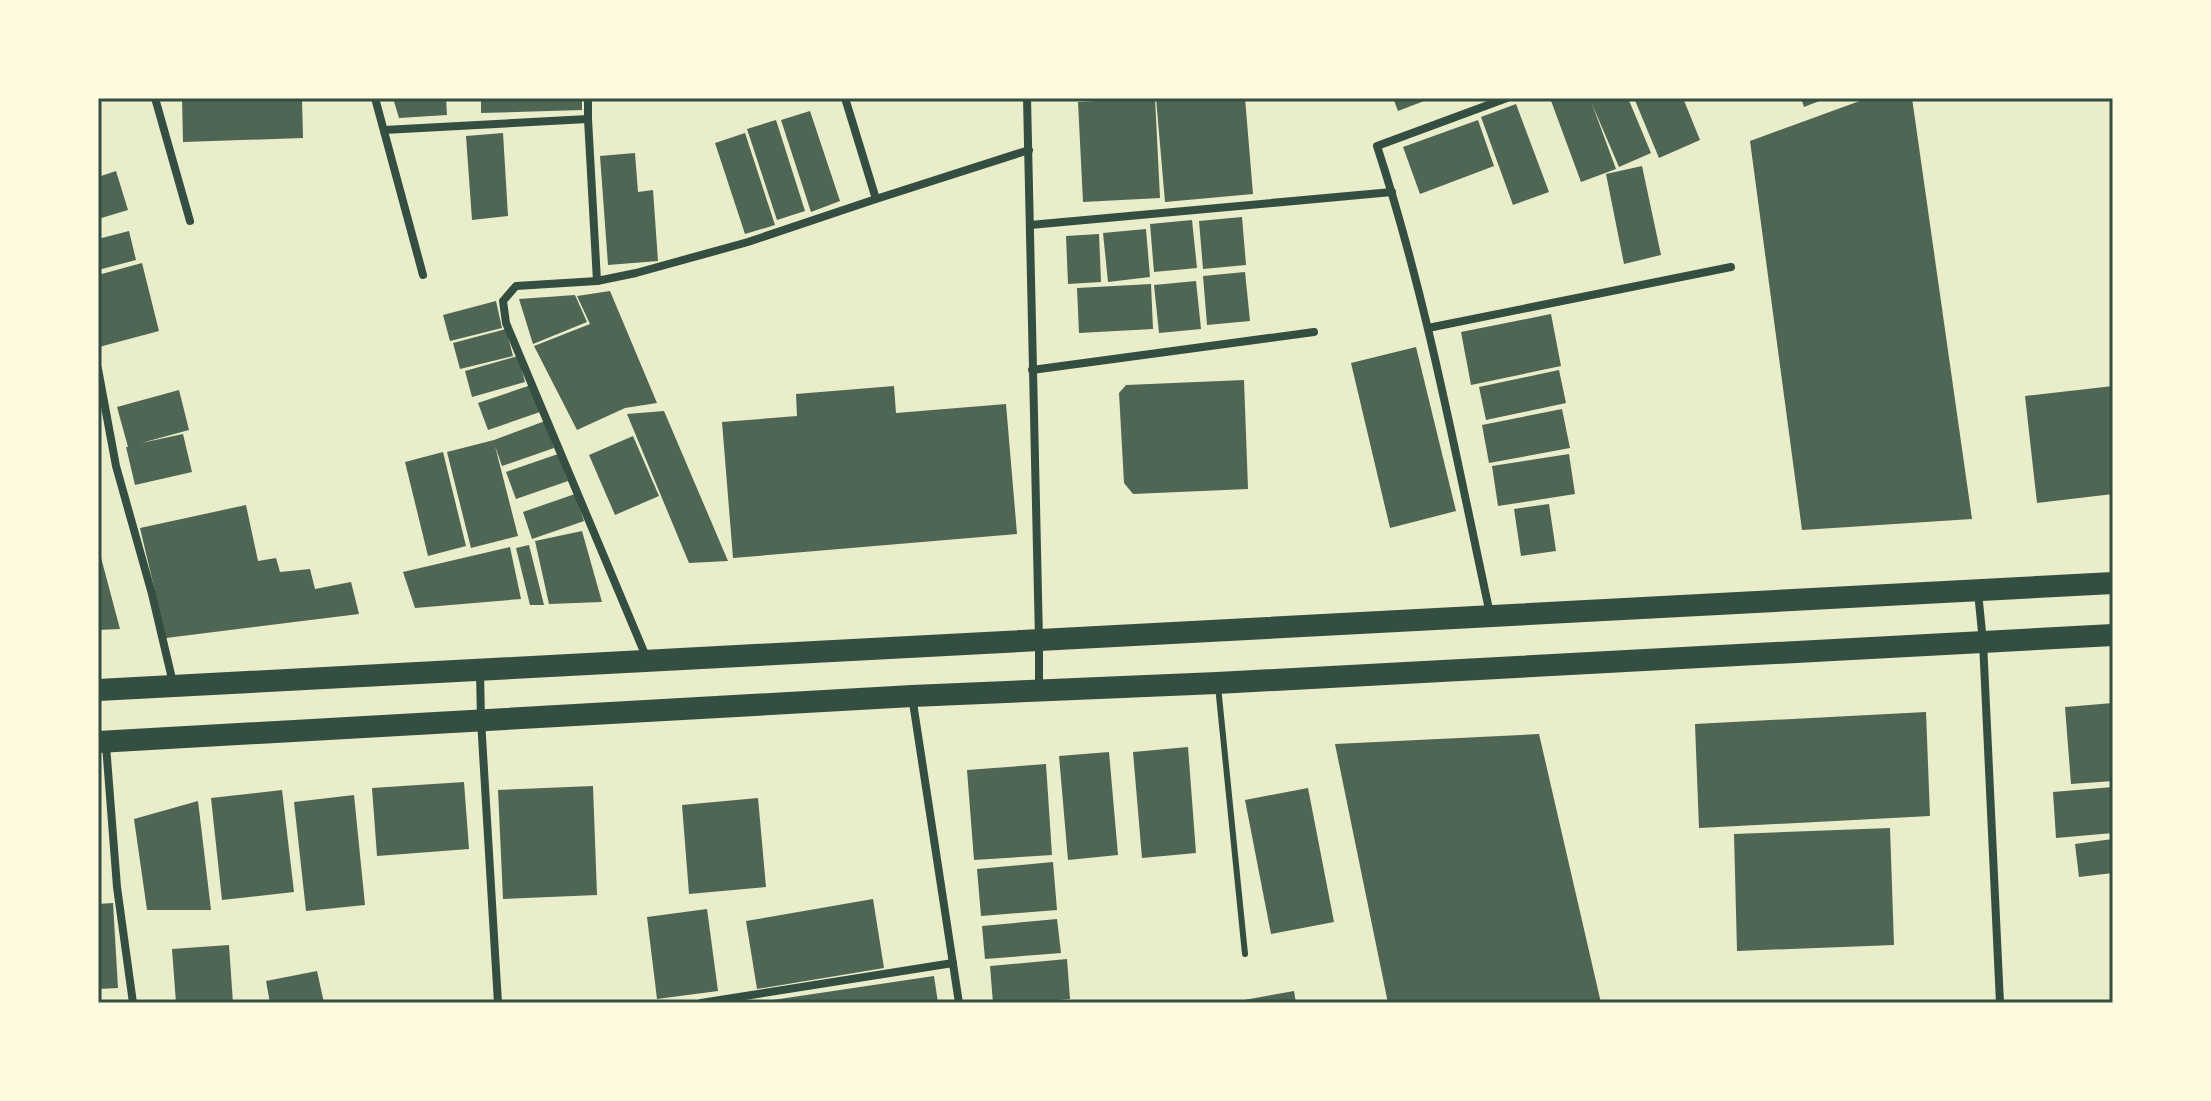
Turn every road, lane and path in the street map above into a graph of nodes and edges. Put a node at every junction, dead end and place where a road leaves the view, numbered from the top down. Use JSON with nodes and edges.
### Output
{"nodes":[{"id":1,"x":155,"y":98,"type":"edge"},
{"id":2,"x":375,"y":98,"type":"edge"},
{"id":3,"x":588,"y":98,"type":"edge"},
{"id":4,"x":845,"y":98,"type":"edge"},
{"id":5,"x":1027,"y":98,"type":"edge"},
{"id":6,"x":1477,"y":98,"type":"edge"},
{"id":7,"x":1507,"y":98,"type":"edge"},
{"id":8,"x":1481,"y":108,"type":"junction"},
{"id":9,"x":588,"y":119,"type":"junction"},
{"id":10,"x":384,"y":130,"type":"junction"},
{"id":11,"x":1029,"y":150,"type":"junction"},
{"id":12,"x":1392,"y":192,"type":"junction"},
{"id":13,"x":876,"y":199,"type":"junction"},
{"id":14,"x":190,"y":221,"type":"dead end"},
{"id":15,"x":1030,"y":225,"type":"junction"},
{"id":16,"x":1731,"y":267,"type":"dead end"},
{"id":17,"x":423,"y":275,"type":"dead end"},
{"id":18,"x":597,"y":281,"type":"junction"},
{"id":19,"x":1428,"y":328,"type":"junction"},
{"id":20,"x":1314,"y":332,"type":"dead end"},
{"id":21,"x":98,"y":369,"type":"edge"},
{"id":22,"x":1032,"y":370,"type":"junction"},
{"id":23,"x":2113,"y":583,"type":"edge"},
{"id":24,"x":1978,"y":590,"type":"junction"},
{"id":25,"x":1491,"y":616,"type":"junction"},
{"id":26,"x":2113,"y":635,"type":"edge"},
{"id":27,"x":1039,"y":640,"type":"junction"},
{"id":28,"x":1983,"y":642,"type":"junction"},
{"id":29,"x":648,"y":661,"type":"junction"},
{"id":30,"x":480,"y":670,"type":"junction"},
{"id":31,"x":1217,"y":683,"type":"junction"},
{"id":32,"x":173,"y":685,"type":"junction"},
{"id":33,"x":98,"y":690,"type":"edge"},
{"id":34,"x":1039,"y":690,"type":"junction"},
{"id":35,"x":912,"y":696,"type":"junction"},
{"id":36,"x":481,"y":720,"type":"junction"},
{"id":37,"x":102,"y":741,"type":"edge"},
{"id":38,"x":1245,"y":954,"type":"dead end"},
{"id":39,"x":953,"y":963,"type":"junction"},
{"id":40,"x":133,"y":1003,"type":"edge"},
{"id":41,"x":498,"y":1003,"type":"edge"},
{"id":42,"x":701,"y":1003,"type":"edge"},
{"id":43,"x":959,"y":1003,"type":"edge"},
{"id":44,"x":2000,"y":1003,"type":"edge"}],
"edges":[{"from":1,"to":14,"type":"street"},
{"from":2,"to":10,"type":"street"},
{"from":3,"to":9,"type":"street"},
{"from":4,"to":13,"type":"street"},
{"from":5,"to":11,"type":"street"},
{"from":6,"to":8,"type":"street"},
{"from":7,"to":8,"type":"street"},
{"from":8,"to":12,"type":"street"},
{"from":9,"to":10,"type":"street"},
{"from":9,"to":18,"type":"street"},
{"from":10,"to":17,"type":"street"},
{"from":11,"to":13,"type":"street"},
{"from":11,"to":15,"type":"street"},
{"from":12,"to":15,"type":"street"},
{"from":12,"to":19,"type":"street"},
{"from":13,"to":18,"type":"street"},
{"from":15,"to":22,"type":"street"},
{"from":16,"to":19,"type":"street"},
{"from":18,"to":29,"type":"street"},
{"from":19,"to":25,"type":"street"},
{"from":20,"to":22,"type":"street"},
{"from":21,"to":32,"type":"street"},
{"from":22,"to":27,"type":"street"},
{"from":23,"to":24,"type":"highway"},
{"from":24,"to":25,"type":"highway"},
{"from":24,"to":28,"type":"street"},
{"from":25,"to":27,"type":"highway"},
{"from":26,"to":28,"type":"highway"},
{"from":27,"to":29,"type":"highway"},
{"from":27,"to":34,"type":"street"},
{"from":28,"to":31,"type":"highway"},
{"from":28,"to":44,"type":"street"},
{"from":29,"to":30,"type":"highway"},
{"from":30,"to":32,"type":"highway"},
{"from":30,"to":36,"type":"street"},
{"from":31,"to":34,"type":"highway"},
{"from":31,"to":38,"type":"lane"},
{"from":32,"to":33,"type":"highway"},
{"from":34,"to":35,"type":"highway"},
{"from":35,"to":36,"type":"highway"},
{"from":35,"to":39,"type":"street"},
{"from":36,"to":37,"type":"highway"},
{"from":36,"to":41,"type":"street"},
{"from":37,"to":40,"type":"street"},
{"from":39,"to":42,"type":"street"},
{"from":39,"to":43,"type":"street"}]}
